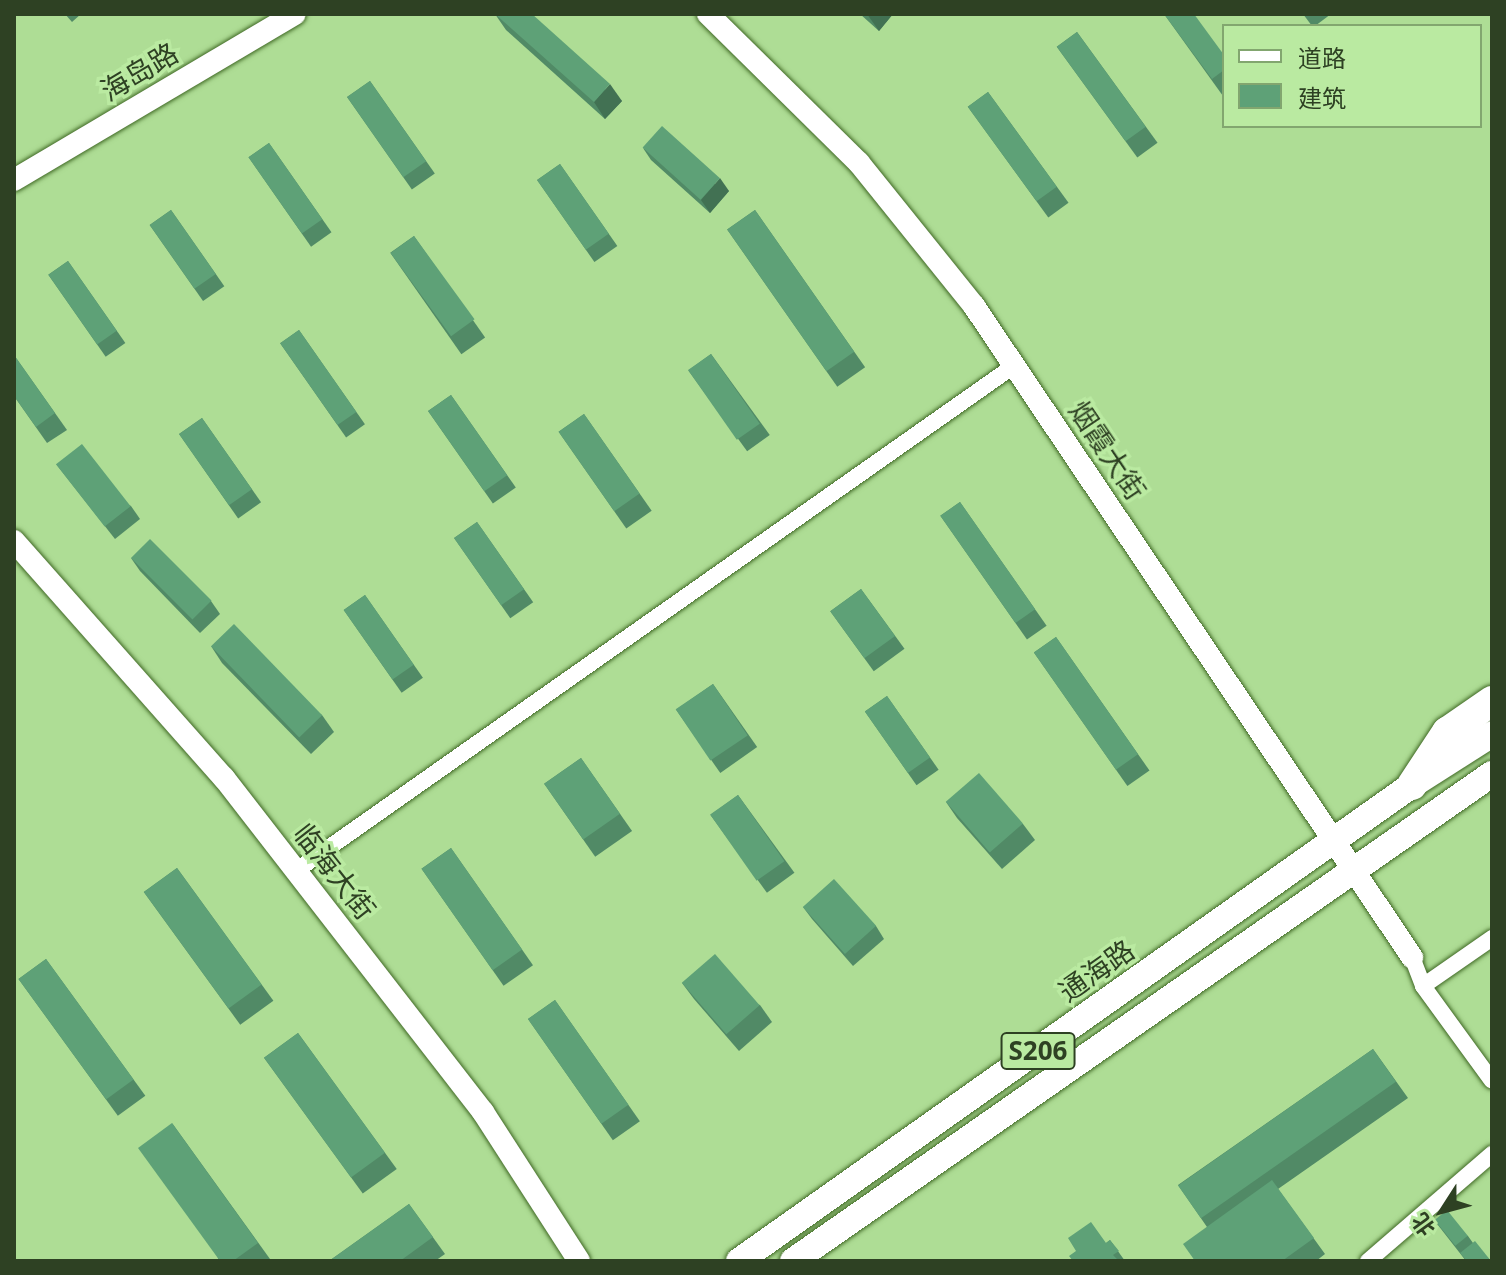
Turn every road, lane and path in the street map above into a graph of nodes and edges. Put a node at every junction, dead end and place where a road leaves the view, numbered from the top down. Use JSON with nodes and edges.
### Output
{"nodes":[{"id":1,"x":295,"y":14,"type":"edge"},
{"id":2,"x":708,"y":14,"type":"edge"},
{"id":3,"x":14,"y":180,"type":"edge"},
{"id":4,"x":1015,"y":365,"type":"junction"},
{"id":5,"x":14,"y":541,"type":"edge"},
{"id":6,"x":1492,"y":701,"type":"edge"},
{"id":7,"x":1492,"y":734,"type":"edge"},
{"id":8,"x":1492,"y":774,"type":"edge"},
{"id":9,"x":1412,"y":785,"type":"junction"},
{"id":10,"x":1336,"y":840,"type":"junction"},
{"id":11,"x":297,"y":870,"type":"junction"},
{"id":12,"x":1357,"y":870,"type":"junction"},
{"id":13,"x":1492,"y":938,"type":"edge"},
{"id":14,"x":1412,"y":957,"type":"joint"},
{"id":15,"x":1423,"y":986,"type":"junction"},
{"id":16,"x":1492,"y":1081,"type":"edge"},
{"id":17,"x":1492,"y":1154,"type":"edge"},
{"id":18,"x":579,"y":1261,"type":"edge"},
{"id":19,"x":739,"y":1261,"type":"edge"},
{"id":20,"x":793,"y":1261,"type":"edge"},
{"id":21,"x":1368,"y":1261,"type":"edge"}],
"edges":[{"from":1,"to":3,"type":"street","name":"海岛路"},
{"from":2,"to":4,"type":"street","name":"烟霞大街"},
{"from":4,"to":10,"type":"street","name":"烟霞大街"},
{"from":4,"to":11,"type":"street"},
{"from":5,"to":11,"type":"street","name":"临海大街"},
{"from":6,"to":9,"type":"highway"},
{"from":7,"to":9,"type":"main road","name":"通海路","number":"S206"},
{"from":8,"to":12,"type":"main road","number":"S206"},
{"from":9,"to":10,"type":"main road","name":"通海路","number":"S206"},
{"from":10,"to":12,"type":"street","name":"烟霞大街"},
{"from":10,"to":19,"type":"main road","name":"通海路","number":"S206"},
{"from":11,"to":18,"type":"street","name":"临海大街"},
{"from":12,"to":14,"type":"street","name":"烟霞大街"},
{"from":12,"to":20,"type":"main road","number":"S206"},
{"from":13,"to":15,"type":"street"},
{"from":14,"to":15,"type":"street"},
{"from":15,"to":16,"type":"street"},
{"from":17,"to":21,"type":"street"}]}
